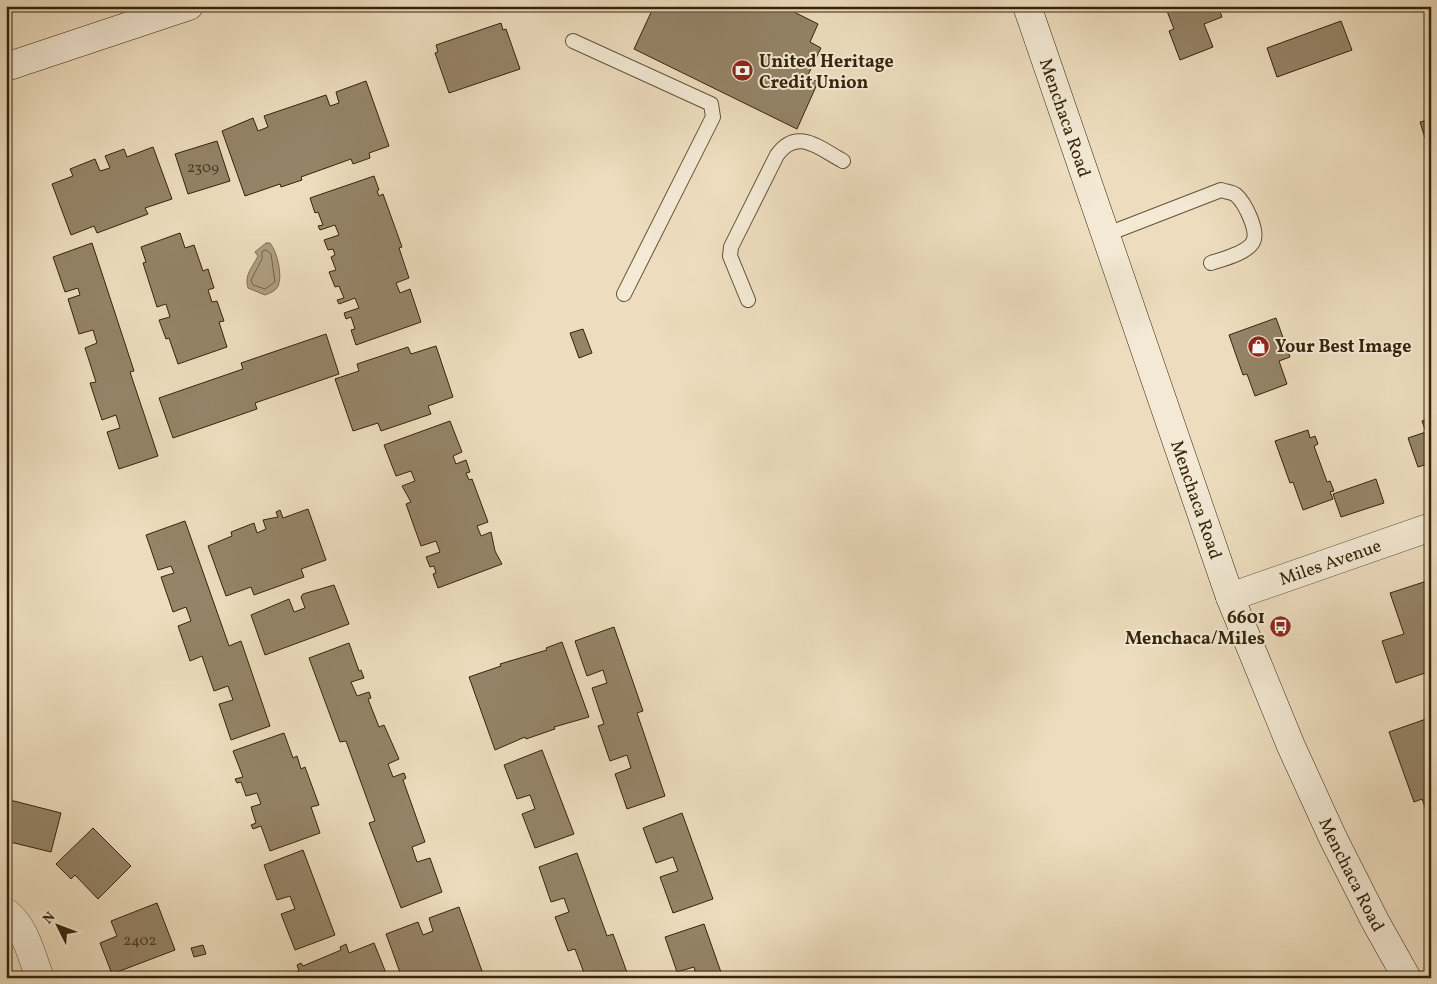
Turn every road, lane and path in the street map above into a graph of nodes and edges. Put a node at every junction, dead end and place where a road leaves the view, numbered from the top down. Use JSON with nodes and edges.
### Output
{"nodes":[{"id":1,"x":189,"y":6,"type":"edge"},
{"id":2,"x":1027,"y":6,"type":"edge"},
{"id":3,"x":573,"y":41,"type":"dead end"},
{"id":4,"x":6,"y":67,"type":"edge"},
{"id":5,"x":843,"y":161,"type":"dead end"},
{"id":6,"x":1105,"y":235,"type":"junction"},
{"id":7,"x":1211,"y":264,"type":"dead end"},
{"id":8,"x":624,"y":294,"type":"dead end"},
{"id":9,"x":748,"y":300,"type":"dead end"},
{"id":10,"x":1431,"y":527,"type":"edge"},
{"id":11,"x":1230,"y":598,"type":"junction"},
{"id":12,"x":6,"y":912,"type":"edge"},
{"id":13,"x":40,"y":978,"type":"edge"},
{"id":14,"x":1407,"y":978,"type":"edge"}],
"edges":[{"from":1,"to":4,"type":"main road"},
{"from":2,"to":6,"type":"main road","name":"Menchaca Road"},
{"from":3,"to":8,"type":"lane"},
{"from":5,"to":9,"type":"lane"},
{"from":6,"to":7,"type":"lane"},
{"from":6,"to":11,"type":"main road","name":"Menchaca Road"},
{"from":10,"to":11,"type":"main road","name":"Miles Avenue"},
{"from":11,"to":14,"type":"main road","name":"Menchaca Road"},
{"from":12,"to":13,"type":"main road"}]}
